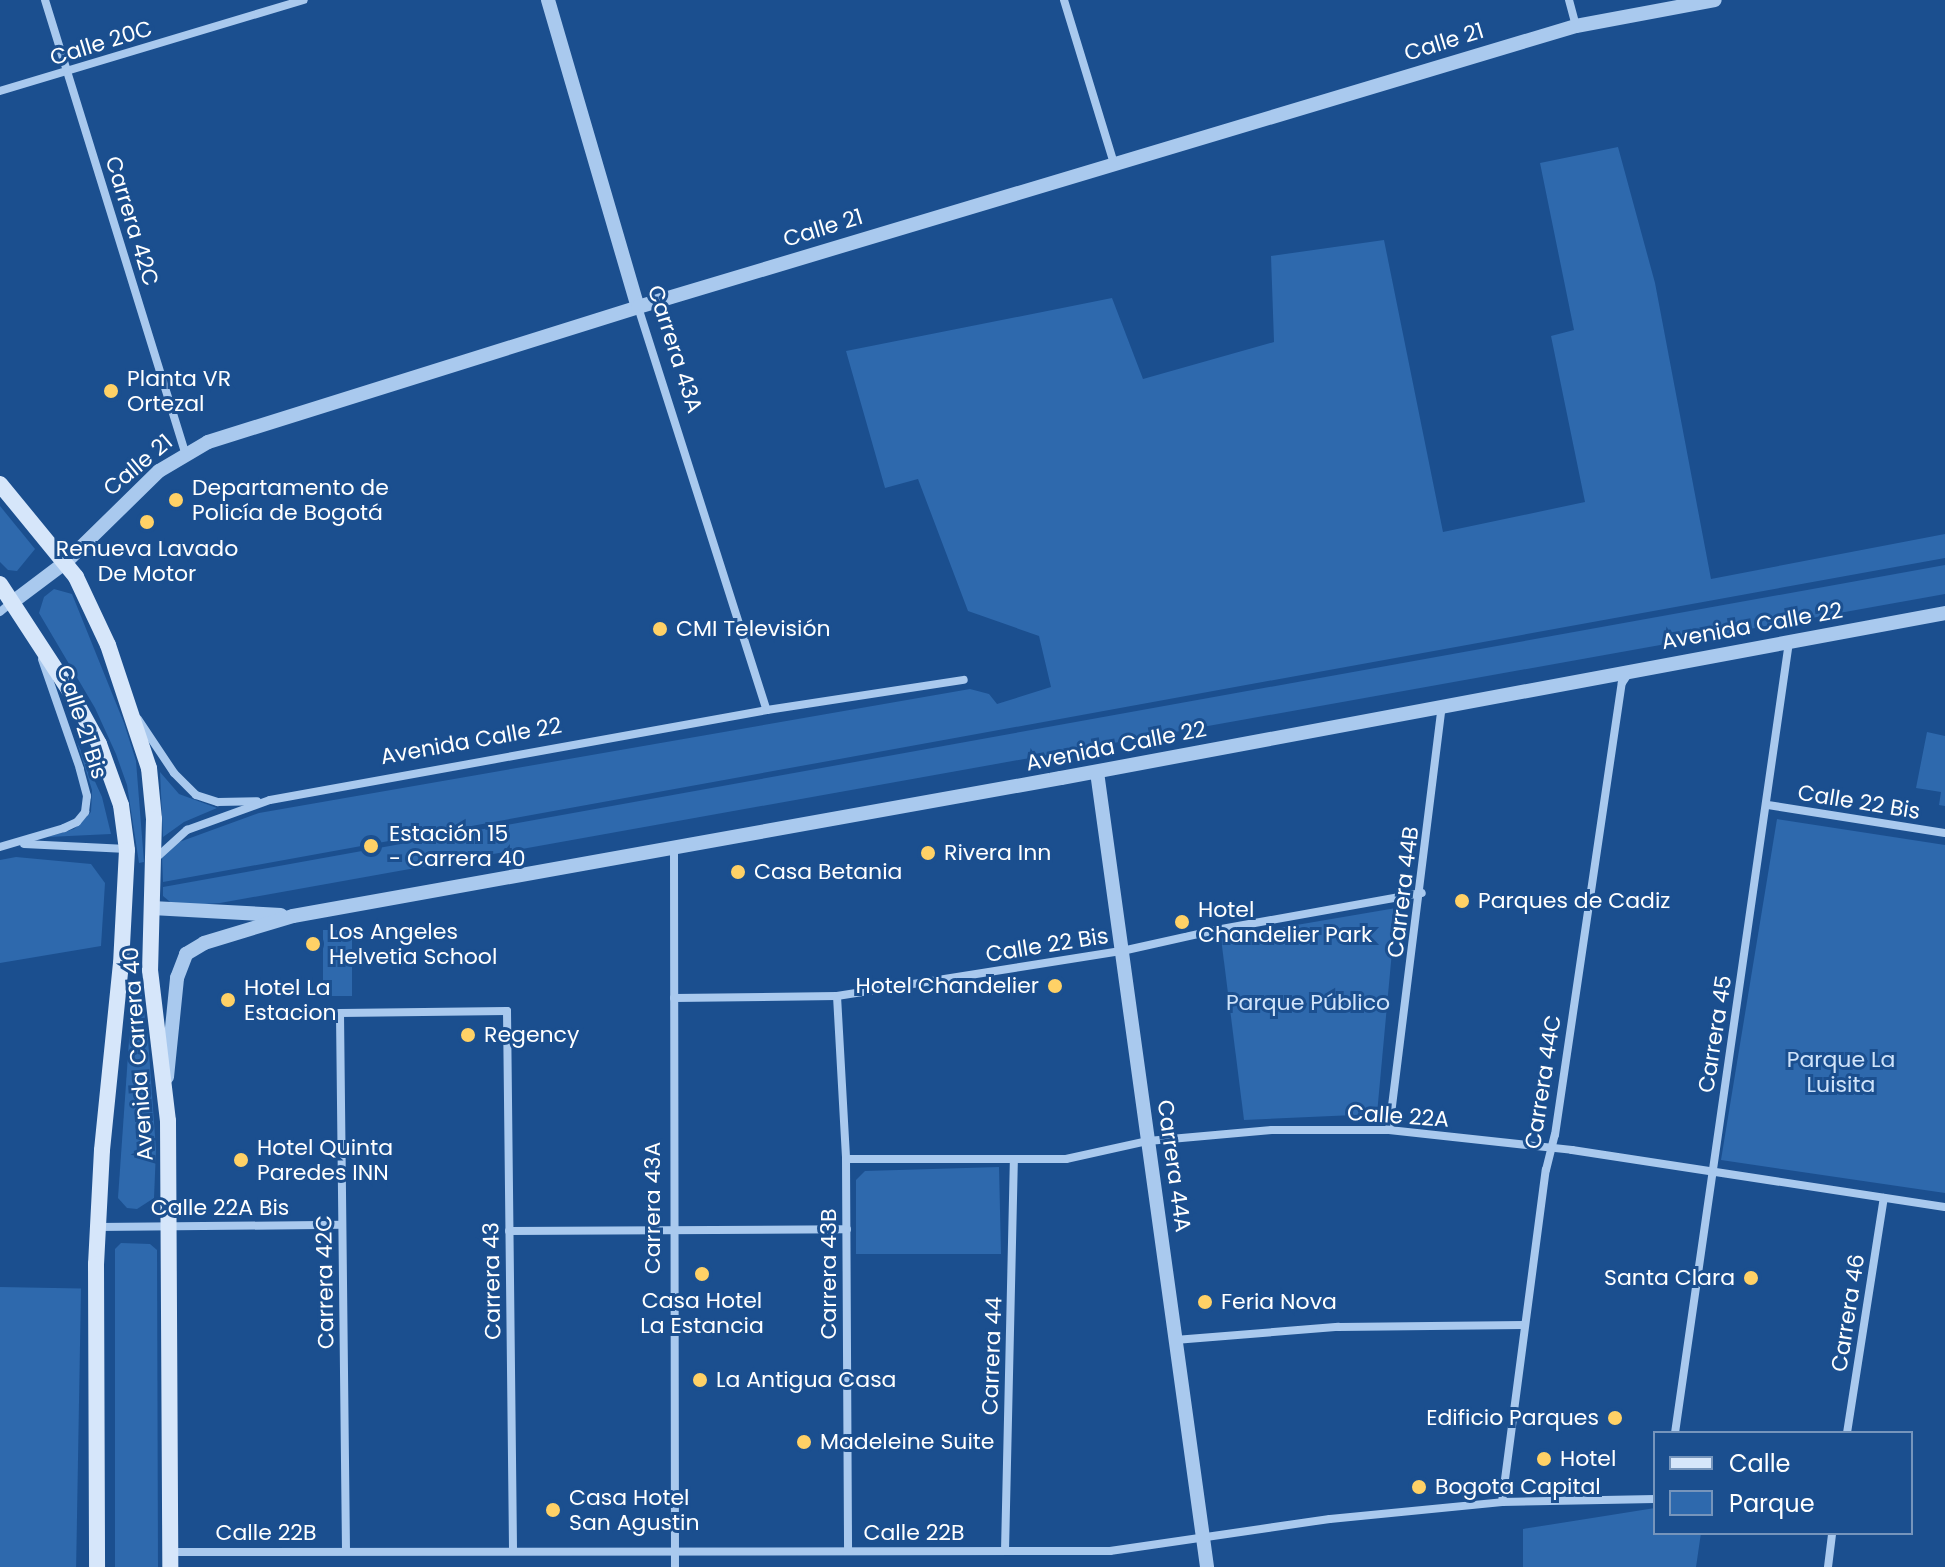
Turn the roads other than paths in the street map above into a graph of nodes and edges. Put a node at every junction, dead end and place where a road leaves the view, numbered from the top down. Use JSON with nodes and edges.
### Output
{"nodes":[{"id":1,"x":45,"y":0,"type":"edge"},
{"id":2,"x":304,"y":0,"type":"edge"},
{"id":3,"x":548,"y":0,"type":"edge"},
{"id":4,"x":1064,"y":0,"type":"edge"},
{"id":5,"x":1569,"y":0,"type":"edge"},
{"id":6,"x":1715,"y":0,"type":"edge"},
{"id":7,"x":1576,"y":26,"type":"junction"},
{"id":8,"x":67,"y":73,"type":"junction"},
{"id":9,"x":0,"y":91,"type":"edge"},
{"id":10,"x":1114,"y":164,"type":"junction"},
{"id":11,"x":638,"y":307,"type":"junction"},
{"id":12,"x":185,"y":453,"type":"junction"},
{"id":13,"x":0,"y":484,"type":"edge"},
{"id":14,"x":66,"y":562,"type":"junction"},
{"id":15,"x":0,"y":584,"type":"edge"},
{"id":16,"x":14,"y":601,"type":"junction"},
{"id":17,"x":0,"y":612,"type":"edge"},
{"id":18,"x":1945,"y":613,"type":"edge"},
{"id":19,"x":26,"y":619,"type":"junction"},
{"id":20,"x":1789,"y":641,"type":"junction"},
{"id":21,"x":1630,"y":671,"type":"junction"},
{"id":22,"x":964,"y":680,"type":"dead end"},
{"id":23,"x":129,"y":705,"type":"junction"},
{"id":24,"x":1442,"y":706,"type":"junction"},
{"id":25,"x":767,"y":710,"type":"junction"},
{"id":26,"x":1097,"y":772,"type":"junction"},
{"id":27,"x":270,"y":800,"type":"junction"},
{"id":28,"x":1768,"y":805,"type":"junction"},
{"id":29,"x":1945,"y":833,"type":"edge"},
{"id":30,"x":19,"y":844,"type":"junction"},
{"id":31,"x":0,"y":847,"type":"edge"},
{"id":32,"x":674,"y":849,"type":"junction"},
{"id":33,"x":127,"y":850,"type":"junction"},
{"id":34,"x":153,"y":861,"type":"junction"},
{"id":35,"x":1422,"y":893,"type":"junction"},
{"id":36,"x":152,"y":908,"type":"junction"},
{"id":37,"x":293,"y":916,"type":"junction"},
{"id":38,"x":1122,"y":951,"type":"junction"},
{"id":39,"x":837,"y":996,"type":"junction"},
{"id":40,"x":674,"y":998,"type":"junction"},
{"id":41,"x":340,"y":1013,"type":"joint"},
{"id":42,"x":166,"y":1094,"type":"junction"},
{"id":43,"x":1389,"y":1130,"type":"junction"},
{"id":44,"x":1148,"y":1141,"type":"junction"},
{"id":45,"x":1552,"y":1149,"type":"junction"},
{"id":46,"x":846,"y":1159,"type":"junction"},
{"id":47,"x":1014,"y":1161,"type":"junction"},
{"id":48,"x":1712,"y":1171,"type":"junction"},
{"id":49,"x":1884,"y":1198,"type":"junction"},
{"id":50,"x":1945,"y":1207,"type":"edge"},
{"id":51,"x":342,"y":1225,"type":"junction"},
{"id":52,"x":169,"y":1226,"type":"junction"},
{"id":53,"x":97,"y":1227,"type":"junction"},
{"id":54,"x":847,"y":1229,"type":"junction"},
{"id":55,"x":675,"y":1230,"type":"junction"},
{"id":56,"x":509,"y":1231,"type":"junction"},
{"id":57,"x":1524,"y":1325,"type":"junction"},
{"id":58,"x":1175,"y":1340,"type":"junction"},
{"id":59,"x":1675,"y":1431,"type":"edge"},
{"id":60,"x":1847,"y":1431,"type":"edge"},
{"id":61,"x":1653,"y":1499,"type":"edge"},
{"id":62,"x":1502,"y":1502,"type":"junction"},
{"id":63,"x":1832,"y":1535,"type":"edge"},
{"id":64,"x":1202,"y":1538,"type":"junction"},
{"id":65,"x":346,"y":1551,"type":"junction"},
{"id":66,"x":513,"y":1551,"type":"junction"},
{"id":67,"x":675,"y":1551,"type":"junction"},
{"id":68,"x":848,"y":1551,"type":"junction"},
{"id":69,"x":1005,"y":1551,"type":"junction"},
{"id":70,"x":170,"y":1559,"type":"edge"},
{"id":71,"x":97,"y":1567,"type":"edge"},
{"id":72,"x":675,"y":1567,"type":"edge"},
{"id":73,"x":1207,"y":1567,"type":"edge"},
{"id":74,"x":1828,"y":1567,"type":"edge"}],
"edges":[{"from":1,"to":8,"type":"street","name":"Carrera 42C"},
{"from":2,"to":8,"type":"street","name":"Calle 20C"},
{"from":3,"to":11,"type":"street","name":"Carrera 43A"},
{"from":4,"to":10,"type":"street"},
{"from":5,"to":7,"type":"street"},
{"from":6,"to":7,"type":"street","name":"Calle 21"},
{"from":7,"to":10,"type":"street","name":"Calle 21"},
{"from":8,"to":9,"type":"street","name":"Calle 20C"},
{"from":8,"to":12,"type":"street","name":"Carrera 42C"},
{"from":10,"to":11,"type":"street","name":"Calle 21"},
{"from":11,"to":12,"type":"street","name":"Calle 21"},
{"from":11,"to":25,"type":"street","name":"Carrera 43A"},
{"from":12,"to":14,"type":"street","name":"Calle 21"},
{"from":13,"to":14,"type":"main road","name":"Avenida Carrera 40"},
{"from":14,"to":16,"type":"street","name":"Calle 21"},
{"from":14,"to":23,"type":"main road","name":"Avenida Carrera 40"},
{"from":15,"to":16,"type":"main road","name":"Avenida Carrera 40"},
{"from":16,"to":17,"type":"street","name":"Calle 21"},
{"from":16,"to":19,"type":"main road","name":"Avenida Carrera 40"},
{"from":18,"to":20,"type":"street","name":"Avenida Calle 22"},
{"from":19,"to":30,"type":"street","name":"Calle 21 Bis"},
{"from":19,"to":33,"type":"main road","name":"Avenida Carrera 40"},
{"from":20,"to":21,"type":"street","name":"Avenida Calle 22"},
{"from":20,"to":28,"type":"street","name":"Carrera 45"},
{"from":21,"to":24,"type":"street","name":"Avenida Calle 22"},
{"from":21,"to":45,"type":"street","name":"Carrera 44C"},
{"from":22,"to":25,"type":"street","name":"Avenida Calle 22"},
{"from":23,"to":27,"type":"street","name":"Avenida Calle 22"},
{"from":23,"to":34,"type":"main road","name":"Avenida Carrera 40"},
{"from":24,"to":26,"type":"street","name":"Avenida Calle 22"},
{"from":24,"to":35,"type":"street","name":"Carrera 44B"},
{"from":25,"to":27,"type":"street","name":"Avenida Calle 22"},
{"from":26,"to":32,"type":"street","name":"Avenida Calle 22"},
{"from":26,"to":38,"type":"street","name":"Carrera 44A"},
{"from":27,"to":34,"type":"street","name":"Avenida Calle 22"},
{"from":28,"to":29,"type":"street","name":"Calle 22 Bis"},
{"from":28,"to":48,"type":"street","name":"Carrera 45"},
{"from":30,"to":31,"type":"street","name":"Calle 21 Bis"},
{"from":30,"to":33,"type":"street","name":"Calle 21 Bis"},
{"from":32,"to":37,"type":"street","name":"Avenida Calle 22"},
{"from":32,"to":40,"type":"street","name":"Carrera 43A"},
{"from":33,"to":53,"type":"main road","name":"Avenida Carrera 40"},
{"from":34,"to":36,"type":"main road","name":"Avenida Carrera 40"},
{"from":35,"to":38,"type":"street","name":"Calle 22 Bis"},
{"from":35,"to":43,"type":"street","name":"Carrera 44B"},
{"from":36,"to":37,"type":"street","name":"Avenida Calle 22"},
{"from":36,"to":42,"type":"main road","name":"Avenida Carrera 40"},
{"from":37,"to":42,"type":"street","name":"Avenida Calle 22"},
{"from":38,"to":39,"type":"street","name":"Calle 22 Bis"},
{"from":38,"to":44,"type":"street","name":"Carrera 44A"},
{"from":39,"to":40,"type":"street","name":"Calle 22 Bis"},
{"from":39,"to":46,"type":"street","name":"Carrera 43B"},
{"from":40,"to":55,"type":"street","name":"Carrera 43A"},
{"from":41,"to":51,"type":"street","name":"Carrera 42C"},
{"from":41,"to":56,"type":"street","name":"Carrera 43"},
{"from":42,"to":52,"type":"main road","name":"Avenida Carrera 40"},
{"from":43,"to":44,"type":"street","name":"Calle 22A"},
{"from":43,"to":45,"type":"street","name":"Calle 22A"},
{"from":44,"to":47,"type":"street","name":"Calle 22A"},
{"from":44,"to":58,"type":"street","name":"Carrera 44A"},
{"from":45,"to":48,"type":"street","name":"Calle 22A"},
{"from":45,"to":57,"type":"street","name":"Carrera 44C"},
{"from":46,"to":47,"type":"street","name":"Calle 22A"},
{"from":46,"to":54,"type":"street","name":"Carrera 43B"},
{"from":47,"to":69,"type":"street","name":"Carrera 44"},
{"from":48,"to":49,"type":"street","name":"Calle 22A"},
{"from":48,"to":59,"type":"street","name":"Carrera 45"},
{"from":49,"to":50,"type":"street","name":"Calle 22A"},
{"from":49,"to":60,"type":"street","name":"Carrera 46"},
{"from":51,"to":52,"type":"street","name":"Calle 22A Bis"},
{"from":51,"to":65,"type":"street","name":"Carrera 42C"},
{"from":52,"to":53,"type":"street","name":"Calle 22A Bis"},
{"from":52,"to":70,"type":"main road","name":"Avenida Carrera 40"},
{"from":53,"to":71,"type":"main road","name":"Avenida Carrera 40"},
{"from":54,"to":55,"type":"street"},
{"from":54,"to":68,"type":"street","name":"Carrera 43B"},
{"from":55,"to":56,"type":"street"},
{"from":55,"to":67,"type":"street","name":"Carrera 43A"},
{"from":56,"to":66,"type":"street","name":"Carrera 43"},
{"from":57,"to":58,"type":"street"},
{"from":57,"to":62,"type":"street","name":"Carrera 44C"},
{"from":58,"to":64,"type":"street","name":"Carrera 44A"},
{"from":61,"to":62,"type":"street","name":"Calle 22B"},
{"from":62,"to":64,"type":"street","name":"Calle 22B"},
{"from":63,"to":74,"type":"street"},
{"from":64,"to":69,"type":"street","name":"Calle 22B"},
{"from":64,"to":73,"type":"street","name":"Carrera 44A"},
{"from":65,"to":66,"type":"street","name":"Calle 22B"},
{"from":65,"to":70,"type":"street","name":"Calle 22B"},
{"from":66,"to":67,"type":"street","name":"Calle 22B"},
{"from":67,"to":68,"type":"street","name":"Calle 22B"},
{"from":67,"to":72,"type":"street","name":"Carrera 43A"},
{"from":68,"to":69,"type":"street","name":"Calle 22B"}]}
